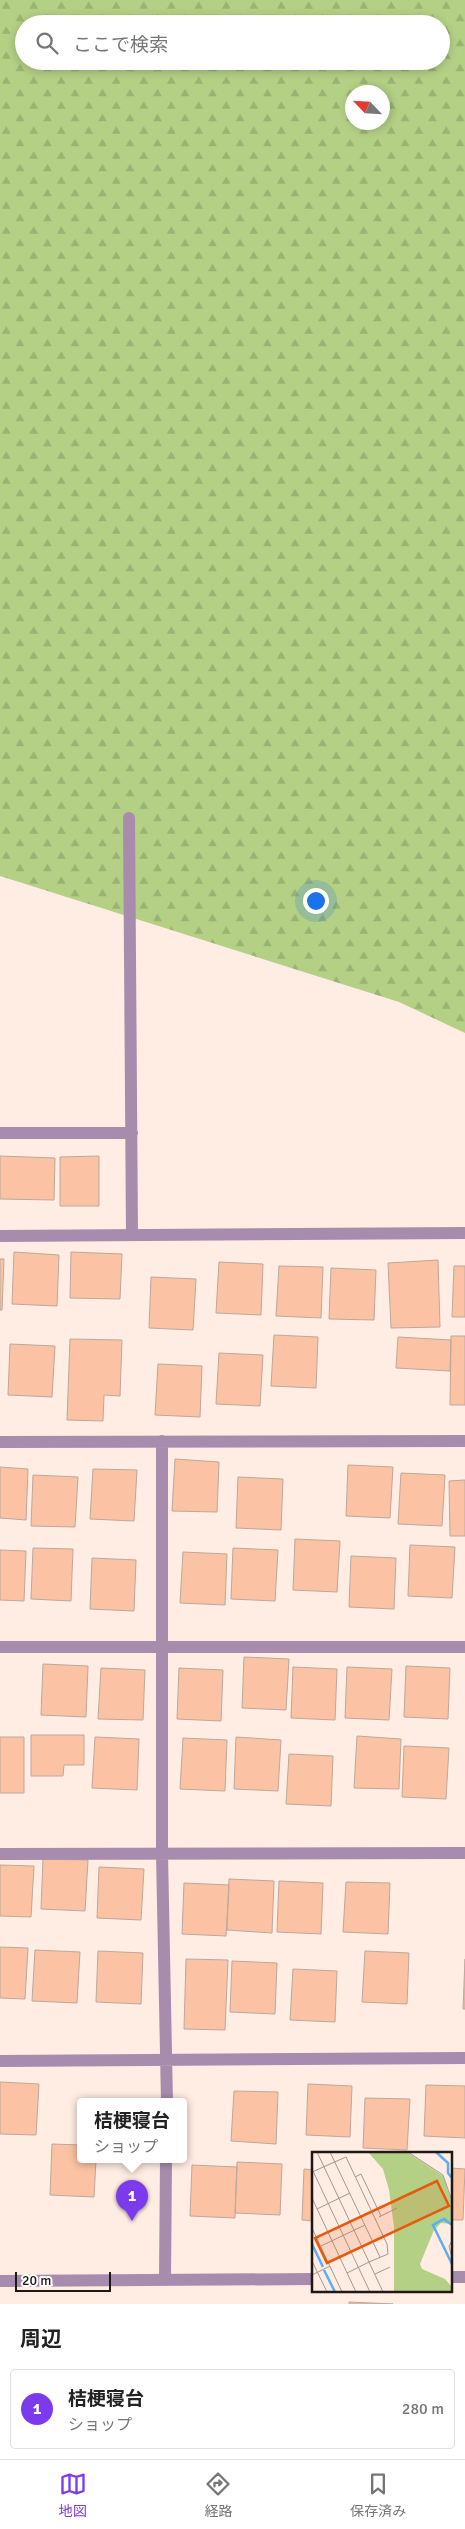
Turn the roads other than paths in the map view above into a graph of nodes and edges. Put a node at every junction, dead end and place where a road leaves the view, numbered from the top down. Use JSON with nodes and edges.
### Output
{"nodes":[{"id":1,"x":129,"y":818,"type":"dead end"},
{"id":2,"x":0,"y":1133,"type":"edge"},
{"id":3,"x":132,"y":1133,"type":"junction"},
{"id":4,"x":465,"y":1233,"type":"edge"},
{"id":5,"x":132,"y":1235,"type":"junction"},
{"id":6,"x":0,"y":1236,"type":"edge"},
{"id":7,"x":465,"y":1440,"type":"edge"},
{"id":8,"x":162,"y":1441,"type":"junction"},
{"id":9,"x":0,"y":1442,"type":"edge"},
{"id":10,"x":0,"y":1647,"type":"edge"},
{"id":11,"x":163,"y":1647,"type":"junction"},
{"id":12,"x":465,"y":1647,"type":"edge"},
{"id":13,"x":465,"y":1853,"type":"edge"},
{"id":14,"x":0,"y":1854,"type":"edge"},
{"id":15,"x":162,"y":1854,"type":"junction"},
{"id":16,"x":465,"y":2058,"type":"edge"},
{"id":17,"x":167,"y":2060,"type":"junction"},
{"id":18,"x":0,"y":2061,"type":"edge"},
{"id":19,"x":167,"y":2098,"type":"edge"},
{"id":20,"x":166,"y":2163,"type":"edge"},
{"id":21,"x":465,"y":2277,"type":"edge"},
{"id":22,"x":452,"y":2278,"type":"edge"},
{"id":23,"x":312,"y":2279,"type":"edge"},
{"id":24,"x":165,"y":2280,"type":"junction"},
{"id":25,"x":0,"y":2281,"type":"edge"}],
"edges":[{"from":1,"to":3,"type":"street"},
{"from":2,"to":3,"type":"street"},
{"from":3,"to":5,"type":"street"},
{"from":4,"to":5,"type":"street"},
{"from":5,"to":6,"type":"street"},
{"from":7,"to":8,"type":"street"},
{"from":8,"to":9,"type":"street"},
{"from":8,"to":11,"type":"street"},
{"from":10,"to":11,"type":"street"},
{"from":11,"to":12,"type":"street"},
{"from":11,"to":15,"type":"street"},
{"from":13,"to":15,"type":"street"},
{"from":14,"to":15,"type":"street"},
{"from":15,"to":17,"type":"street"},
{"from":16,"to":17,"type":"street"},
{"from":17,"to":18,"type":"street"},
{"from":17,"to":19,"type":"street"},
{"from":20,"to":24,"type":"street"},
{"from":21,"to":22,"type":"street"},
{"from":23,"to":24,"type":"street"},
{"from":24,"to":25,"type":"street"}]}
